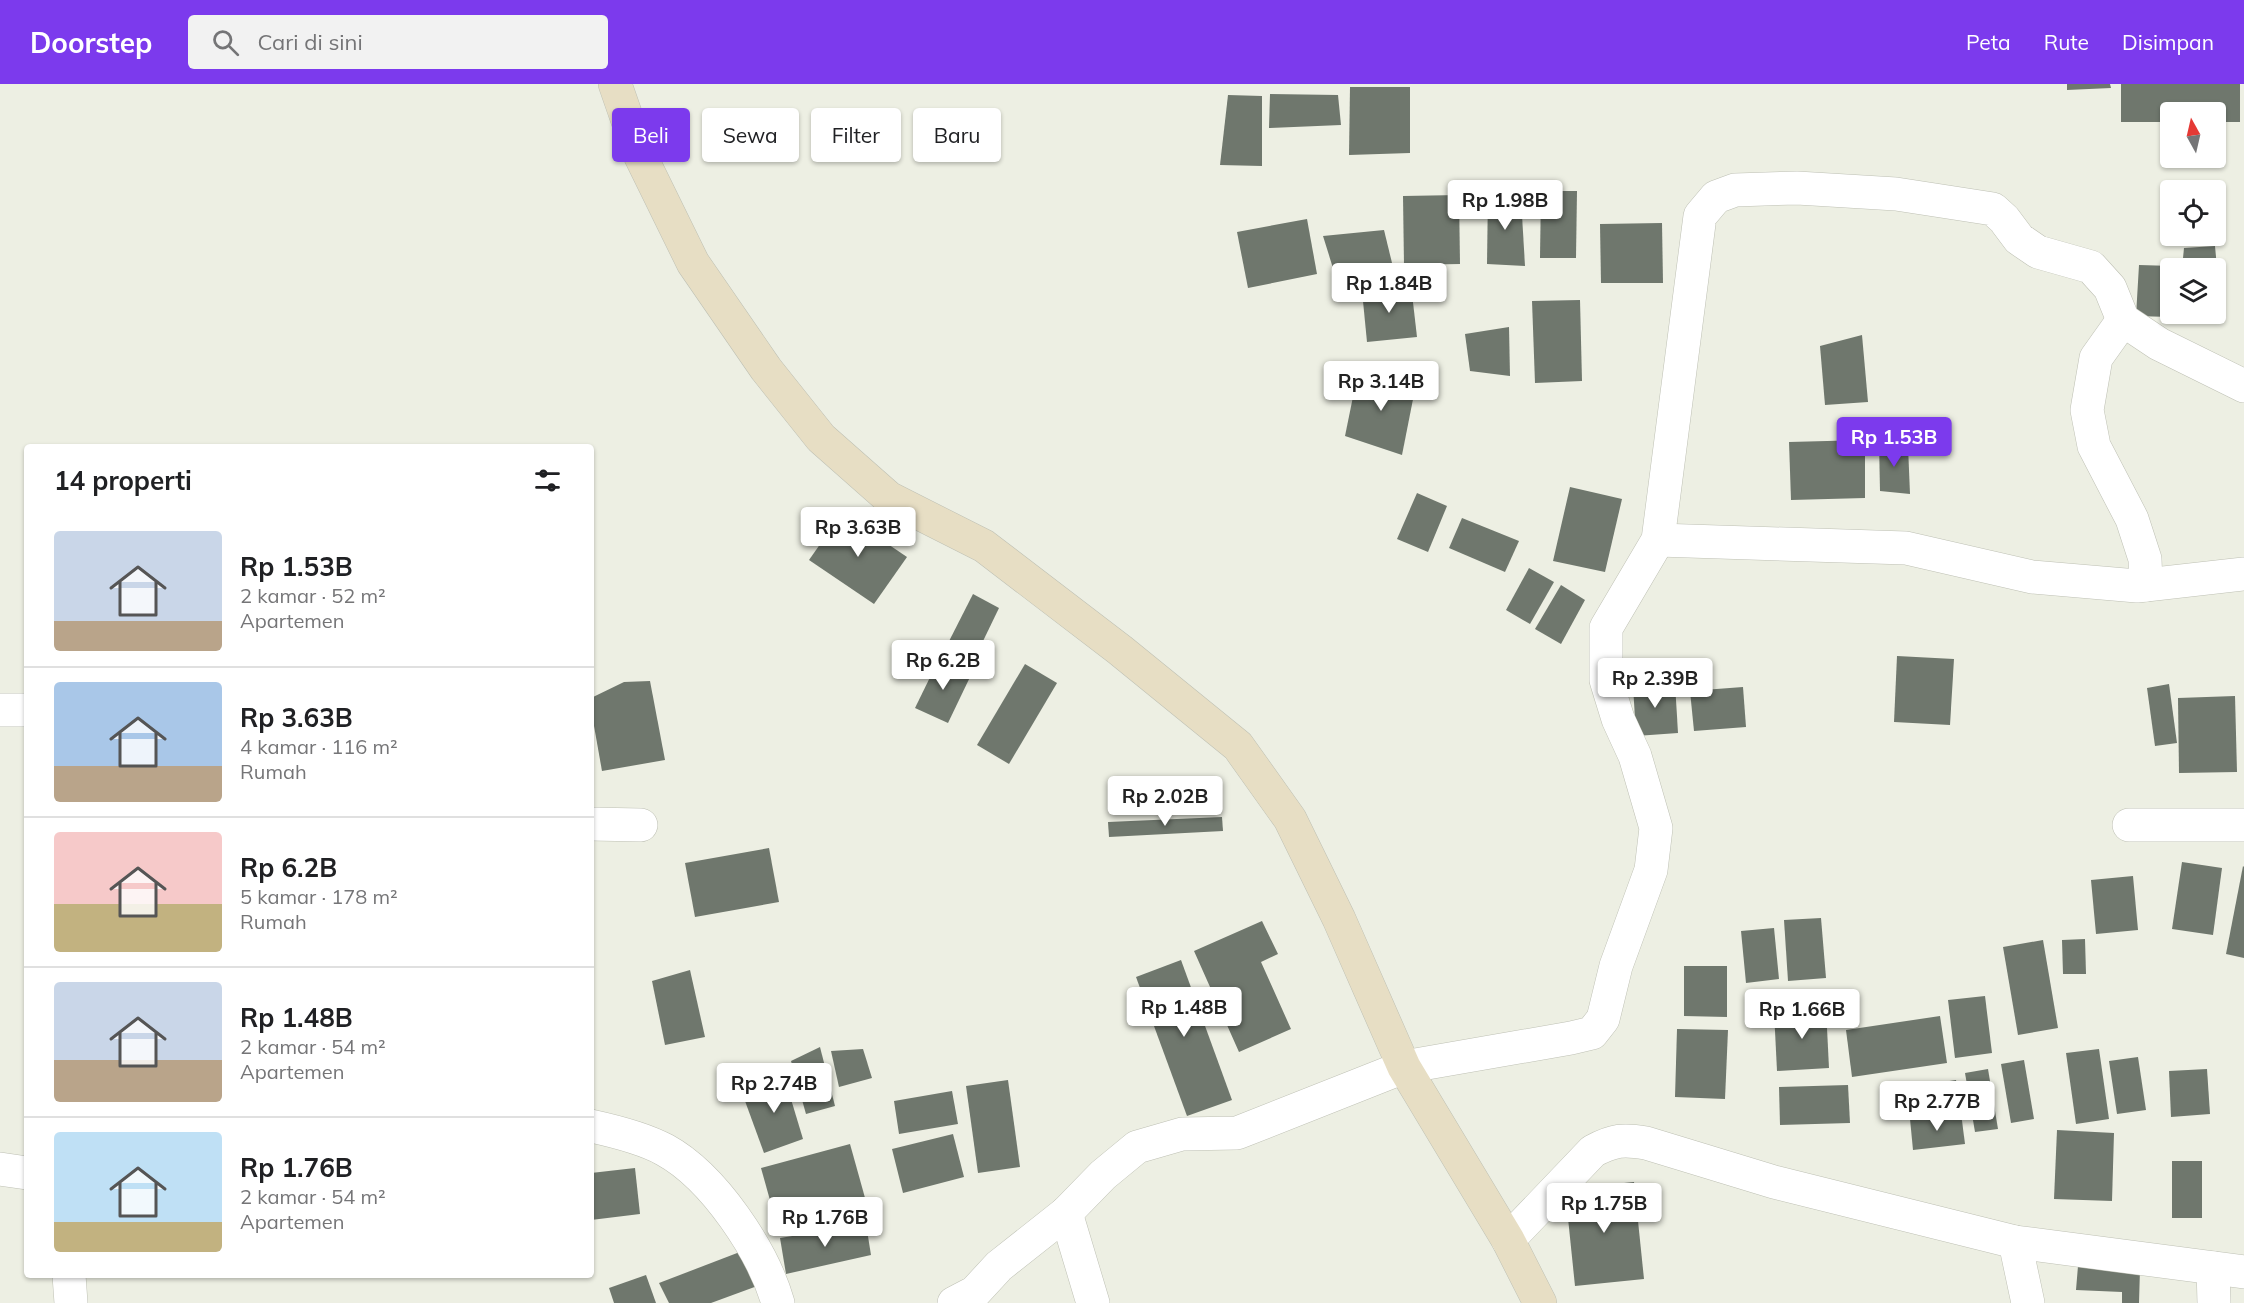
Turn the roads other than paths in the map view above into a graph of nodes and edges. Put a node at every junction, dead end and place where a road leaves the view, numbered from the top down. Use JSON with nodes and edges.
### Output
{"nodes":[{"id":1,"x":615,"y":84,"type":"edge"},
{"id":2,"x":2123,"y":320,"type":"junction"},
{"id":3,"x":2244,"y":386,"type":"edge"},
{"id":4,"x":1658,"y":540,"type":"junction"},
{"id":5,"x":2244,"y":574,"type":"edge"},
{"id":6,"x":2146,"y":585,"type":"junction"},
{"id":7,"x":0,"y":710,"type":"edge"},
{"id":8,"x":24,"y":710,"type":"edge"},
{"id":9,"x":594,"y":824,"type":"edge"},
{"id":10,"x":642,"y":825,"type":"dead end"},
{"id":11,"x":2129,"y":825,"type":"dead end"},
{"id":12,"x":2244,"y":825,"type":"edge"},
{"id":13,"x":1404,"y":1067,"type":"junction"},
{"id":14,"x":594,"y":1127,"type":"edge"},
{"id":15,"x":0,"y":1168,"type":"edge"},
{"id":16,"x":24,"y":1172,"type":"edge"},
{"id":17,"x":1066,"y":1213,"type":"junction"},
{"id":18,"x":1508,"y":1240,"type":"junction"},
{"id":19,"x":2015,"y":1242,"type":"junction"},
{"id":20,"x":2229,"y":1270,"type":"edge"},
{"id":21,"x":69,"y":1278,"type":"edge"},
{"id":22,"x":71,"y":1303,"type":"edge"},
{"id":23,"x":778,"y":1303,"type":"edge"},
{"id":24,"x":954,"y":1303,"type":"edge"},
{"id":25,"x":1093,"y":1303,"type":"edge"},
{"id":26,"x":1540,"y":1303,"type":"edge"},
{"id":27,"x":2028,"y":1303,"type":"edge"},
{"id":28,"x":2214,"y":1303,"type":"edge"}],
"edges":[{"from":1,"to":13,"type":"street"},
{"from":2,"to":3,"type":"street"},
{"from":2,"to":4,"type":"street"},
{"from":2,"to":6,"type":"street"},
{"from":4,"to":6,"type":"street"},
{"from":4,"to":13,"type":"street"},
{"from":5,"to":6,"type":"street"},
{"from":7,"to":8,"type":"street"},
{"from":9,"to":10,"type":"street"},
{"from":11,"to":12,"type":"street"},
{"from":13,"to":17,"type":"street"},
{"from":13,"to":18,"type":"street"},
{"from":14,"to":23,"type":"street"},
{"from":15,"to":16,"type":"street"},
{"from":17,"to":24,"type":"street"},
{"from":17,"to":25,"type":"street"},
{"from":18,"to":19,"type":"street"},
{"from":18,"to":26,"type":"street"},
{"from":19,"to":20,"type":"street"},
{"from":19,"to":27,"type":"street"},
{"from":20,"to":28,"type":"street"},
{"from":21,"to":22,"type":"street"}]}
